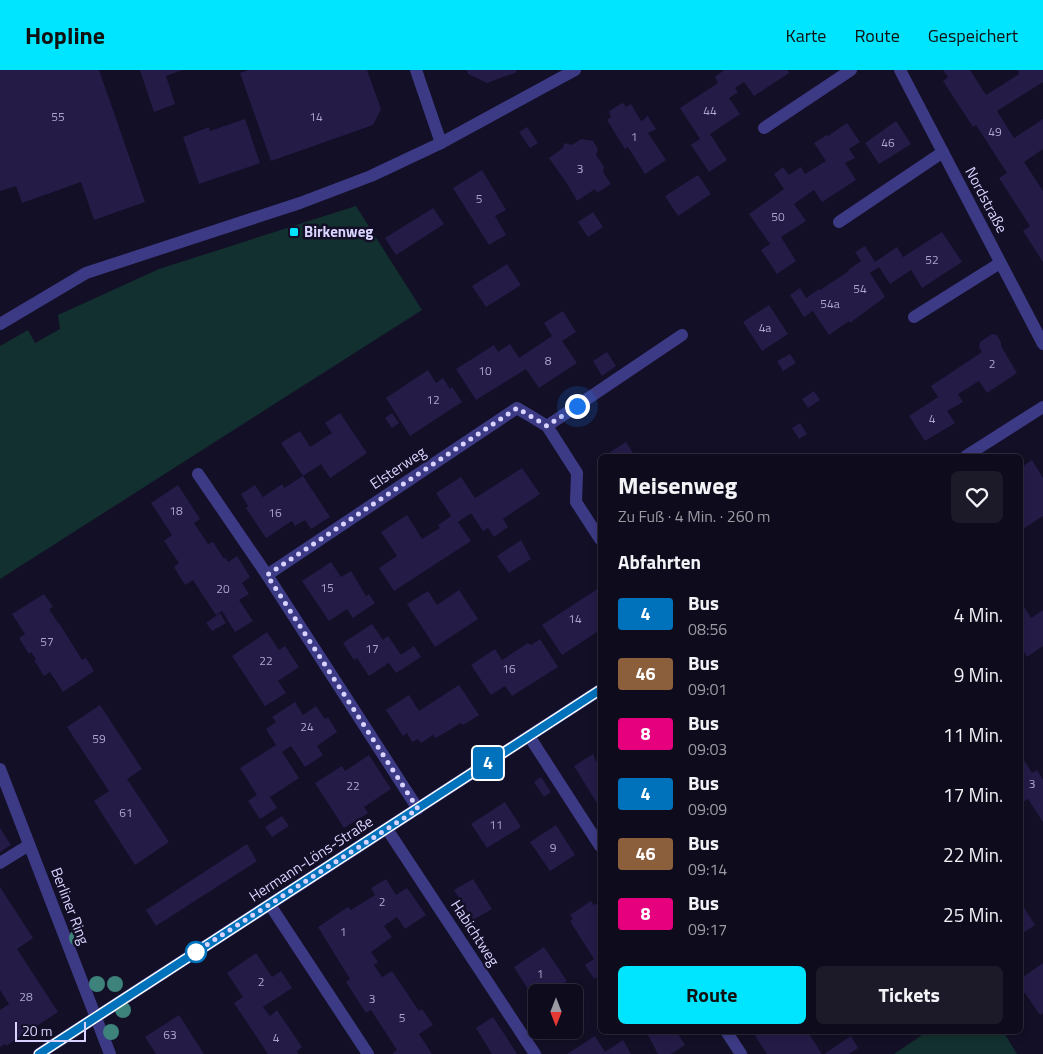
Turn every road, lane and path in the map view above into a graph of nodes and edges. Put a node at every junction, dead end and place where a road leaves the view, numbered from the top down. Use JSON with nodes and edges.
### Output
{"nodes":[{"id":1,"x":416,"y":70,"type":"edge"},
{"id":2,"x":575,"y":70,"type":"edge"},
{"id":3,"x":851,"y":70,"type":"edge"},
{"id":4,"x":900,"y":70,"type":"edge"},
{"id":5,"x":764,"y":128,"type":"dead end"},
{"id":6,"x":441,"y":143,"type":"junction"},
{"id":7,"x":942,"y":152,"type":"junction"},
{"id":8,"x":839,"y":222,"type":"dead end"},
{"id":9,"x":1000,"y":263,"type":"junction"},
{"id":10,"x":914,"y":317,"type":"dead end"},
{"id":11,"x":0,"y":324,"type":"edge"},
{"id":12,"x":682,"y":335,"type":"dead end"},
{"id":13,"x":1043,"y":344,"type":"edge"},
{"id":14,"x":1043,"y":407,"type":"edge"},
{"id":15,"x":547,"y":426,"type":"junction"},
{"id":16,"x":969,"y":454,"type":"edge"},
{"id":17,"x":198,"y":474,"type":"dead end"},
{"id":18,"x":598,"y":536,"type":"edge"},
{"id":19,"x":267,"y":575,"type":"junction"},
{"id":20,"x":598,"y":691,"type":"edge"},
{"id":21,"x":529,"y":736,"type":"junction"},
{"id":22,"x":0,"y":769,"type":"edge"},
{"id":23,"x":418,"y":809,"type":"junction"},
{"id":24,"x":387,"y":829,"type":"junction"},
{"id":25,"x":598,"y":843,"type":"edge"},
{"id":26,"x":29,"y":845,"type":"junction"},
{"id":27,"x":0,"y":863,"type":"edge"},
{"id":28,"x":270,"y":905,"type":"junction"},
{"id":29,"x":96,"y":1017,"type":"junction"},
{"id":30,"x":728,"y":1034,"type":"edge"},
{"id":31,"x":39,"y":1054,"type":"edge"},
{"id":32,"x":110,"y":1054,"type":"edge"},
{"id":33,"x":368,"y":1054,"type":"edge"},
{"id":34,"x":535,"y":1054,"type":"edge"},
{"id":35,"x":741,"y":1054,"type":"edge"}],
"edges":[{"from":1,"to":6,"type":"street"},
{"from":2,"to":6,"type":"street"},
{"from":3,"to":5,"type":"street"},
{"from":4,"to":7,"type":"street","name":"Nordstraße"},
{"from":6,"to":11,"type":"street"},
{"from":7,"to":8,"type":"street"},
{"from":7,"to":9,"type":"street","name":"Nordstraße"},
{"from":9,"to":10,"type":"street"},
{"from":9,"to":13,"type":"street","name":"Nordstraße"},
{"from":12,"to":15,"type":"street"},
{"from":14,"to":16,"type":"street"},
{"from":15,"to":18,"type":"street","name":"Elsterweg"},
{"from":15,"to":19,"type":"street","name":"Elsterweg"},
{"from":17,"to":19,"type":"street"},
{"from":19,"to":23,"type":"street"},
{"from":20,"to":21,"type":"street","name":"Hermann-Löns-Straße"},
{"from":21,"to":23,"type":"street","name":"Hermann-Löns-Straße"},
{"from":21,"to":25,"type":"street"},
{"from":22,"to":26,"type":"street","name":"Berliner Ring"},
{"from":23,"to":24,"type":"street","name":"Hermann-Löns-Straße"},
{"from":24,"to":28,"type":"street","name":"Hermann-Löns-Straße"},
{"from":24,"to":34,"type":"street","name":"Habichtweg"},
{"from":26,"to":27,"type":"street"},
{"from":26,"to":29,"type":"street","name":"Berliner Ring"},
{"from":28,"to":29,"type":"street","name":"Hermann-Löns-Straße"},
{"from":28,"to":33,"type":"street"},
{"from":29,"to":31,"type":"street","name":"Hermann-Löns-Straße"},
{"from":29,"to":32,"type":"street","name":"Berliner Ring"},
{"from":30,"to":35,"type":"street"}]}
